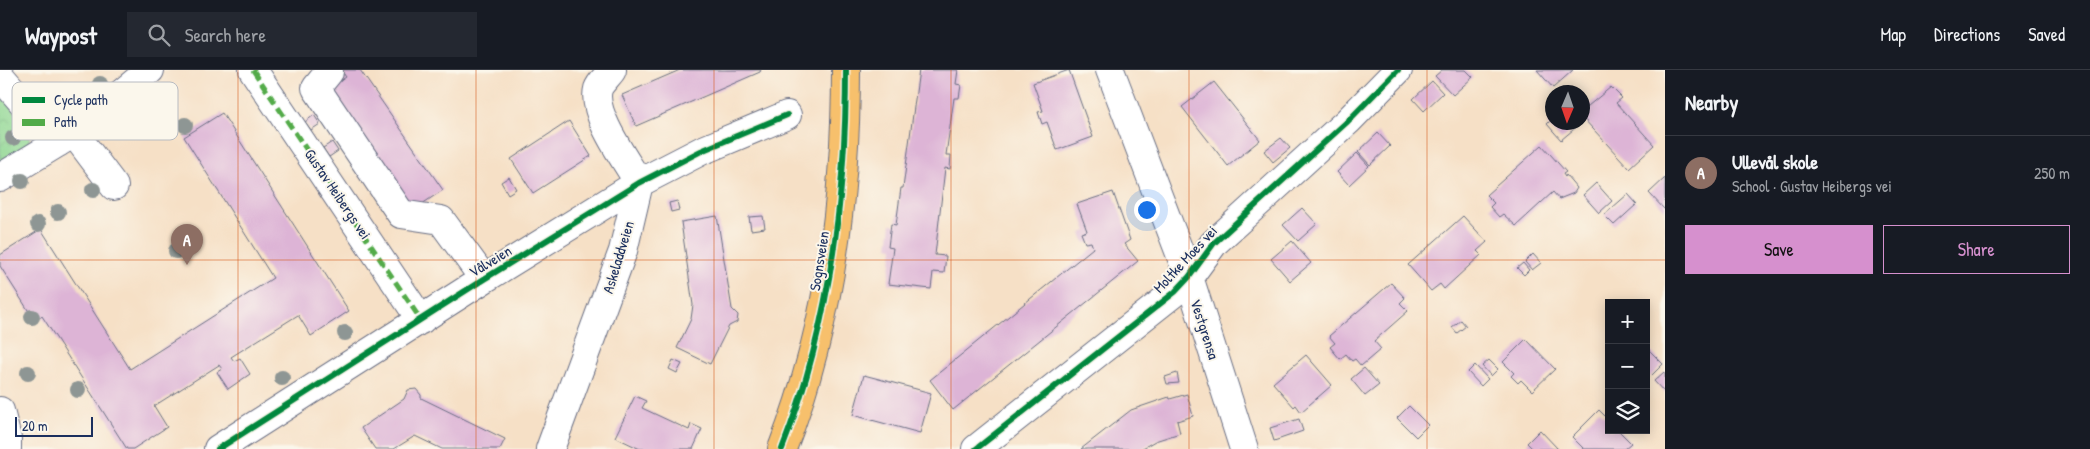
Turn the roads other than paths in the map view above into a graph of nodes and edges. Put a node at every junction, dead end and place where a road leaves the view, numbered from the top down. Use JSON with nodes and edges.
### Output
{"nodes":[{"id":1,"x":150,"y":70,"type":"edge"},
{"id":2,"x":253,"y":70,"type":"edge"},
{"id":3,"x":612,"y":70,"type":"edge"},
{"id":4,"x":846,"y":70,"type":"edge"},
{"id":5,"x":1110,"y":70,"type":"edge"},
{"id":6,"x":1398,"y":70,"type":"edge"},
{"id":7,"x":329,"y":72,"type":"dead end"},
{"id":8,"x":0,"y":76,"type":"edge"},
{"id":9,"x":135,"y":82,"type":"edge"},
{"id":10,"x":12,"y":87,"type":"edge"},
{"id":11,"x":787,"y":115,"type":"dead end"},
{"id":12,"x":63,"y":140,"type":"edge"},
{"id":13,"x":68,"y":140,"type":"edge"},
{"id":14,"x":0,"y":178,"type":"edge"},
{"id":15,"x":639,"y":184,"type":"junction"},
{"id":16,"x":114,"y":186,"type":"dead end"},
{"id":17,"x":1189,"y":277,"type":"junction"},
{"id":18,"x":484,"y":279,"type":"junction"},
{"id":19,"x":421,"y":320,"type":"junction"},
{"id":20,"x":0,"y":411,"type":"edge"},
{"id":21,"x":7,"y":449,"type":"edge"},
{"id":22,"x":218,"y":449,"type":"edge"},
{"id":23,"x":550,"y":449,"type":"edge"},
{"id":24,"x":782,"y":449,"type":"edge"},
{"id":25,"x":976,"y":449,"type":"edge"},
{"id":26,"x":1244,"y":449,"type":"edge"}],
"edges":[{"from":1,"to":9,"type":"street"},
{"from":2,"to":19,"type":"street","name":"Gustav Heibergs vei"},
{"from":3,"to":15,"type":"street"},
{"from":4,"to":24,"type":"main road","name":"Sognsveien"},
{"from":5,"to":17,"type":"street","name":"Vestgrensa"},
{"from":6,"to":17,"type":"street","name":"Moltke Moes vei"},
{"from":7,"to":18,"type":"street"},
{"from":8,"to":10,"type":"street"},
{"from":11,"to":15,"type":"street","name":"Vålveien"},
{"from":12,"to":14,"type":"street"},
{"from":13,"to":16,"type":"street"},
{"from":15,"to":18,"type":"street","name":"Vålveien"},
{"from":15,"to":23,"type":"street","name":"Askeladdveien"},
{"from":17,"to":25,"type":"street","name":"Moltke Moes vei"},
{"from":17,"to":26,"type":"street","name":"Vestgrensa"},
{"from":18,"to":19,"type":"street","name":"Vålveien"},
{"from":19,"to":22,"type":"street","name":"Vålveien"},
{"from":20,"to":21,"type":"street"}]}
